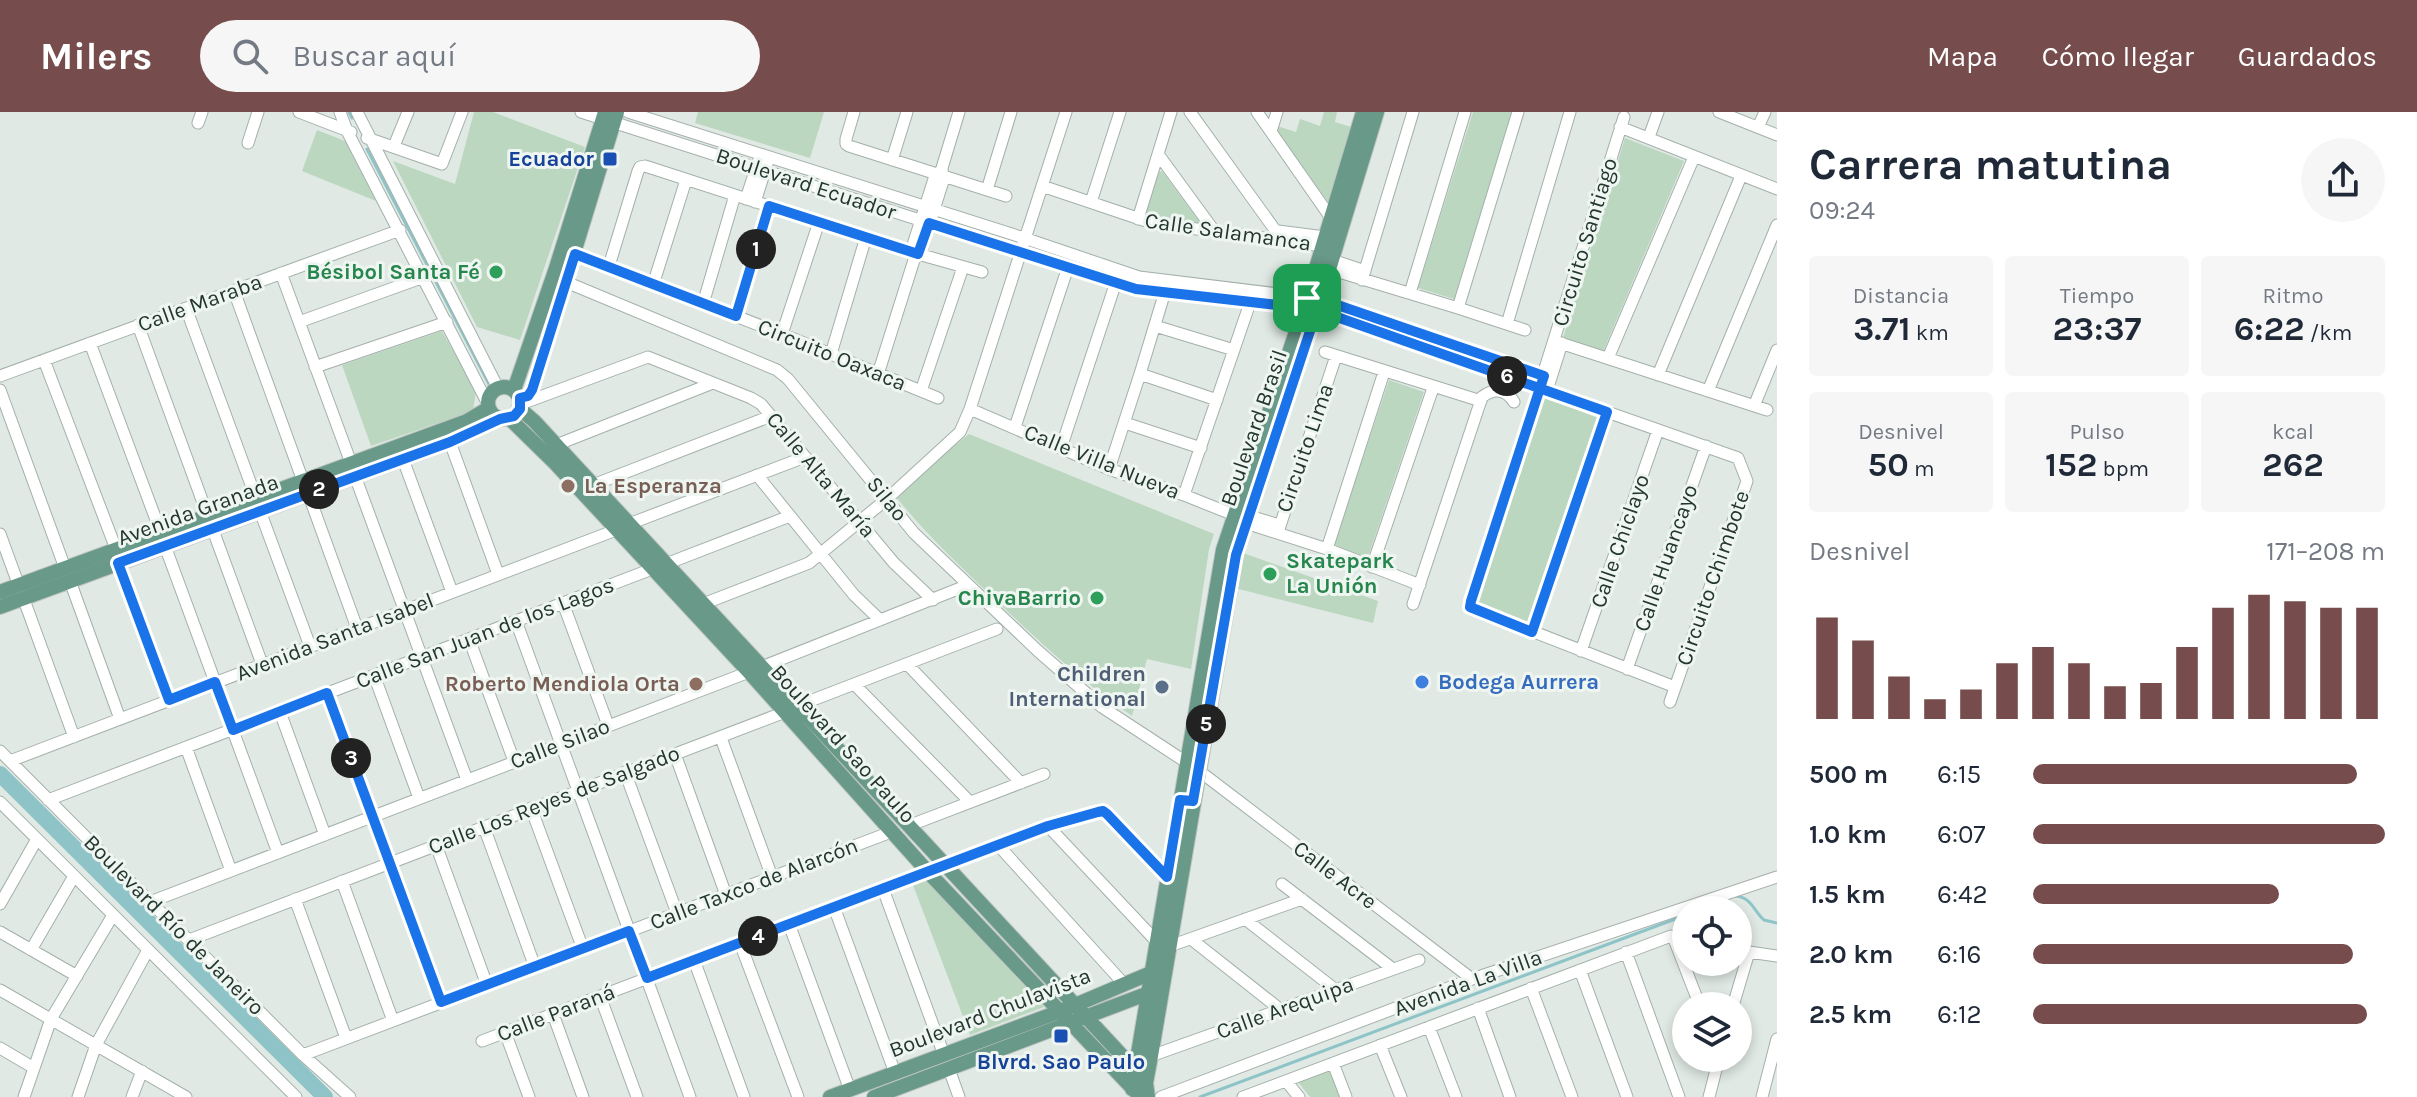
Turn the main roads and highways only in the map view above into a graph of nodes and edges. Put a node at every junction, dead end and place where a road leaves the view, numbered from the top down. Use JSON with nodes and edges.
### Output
{"nodes":[{"id":1,"x":1363,"y":112,"type":"edge"},
{"id":2,"x":1377,"y":112,"type":"edge"},
{"id":3,"x":610,"y":116,"type":"edge"},
{"id":4,"x":600,"y":149,"type":"junction"},
{"id":5,"x":564,"y":274,"type":"junction"},
{"id":6,"x":1312,"y":304,"type":"junction"},
{"id":7,"x":498,"y":388,"type":"road end"},
{"id":8,"x":508,"y":406,"type":"junction"},
{"id":9,"x":401,"y":452,"type":"junction"},
{"id":10,"x":622,"y":527,"type":"junction"},
{"id":11,"x":659,"y":566,"type":"junction"},
{"id":12,"x":0,"y":592,"type":"edge"},
{"id":13,"x":21,"y":592,"type":"junction"},
{"id":14,"x":0,"y":607,"type":"edge"},
{"id":15,"x":755,"y":669,"type":"junction"},
{"id":16,"x":791,"y":709,"type":"junction"},
{"id":17,"x":1186,"y":800,"type":"junction"},
{"id":18,"x":1164,"y":944,"type":"junction"},
{"id":19,"x":1159,"y":970,"type":"junction"},
{"id":20,"x":1156,"y":990,"type":"junction"},
{"id":21,"x":1068,"y":1008,"type":"junction"},
{"id":22,"x":1087,"y":1017,"type":"junction"},
{"id":23,"x":1072,"y":1023,"type":"junction"},
{"id":24,"x":946,"y":1062,"type":"junction"},
{"id":25,"x":1135,"y":1070,"type":"junction"},
{"id":26,"x":900,"y":1086,"type":"edge"},
{"id":27,"x":1142,"y":1092,"type":"edge"},
{"id":28,"x":830,"y":1097,"type":"edge"},
{"id":29,"x":874,"y":1097,"type":"edge"}],
"edges":[{"from":1,"to":6,"type":"main road","name":"Boulevard Brasil"},
{"from":2,"to":6,"type":"main road","name":"Boulevard Brasil"},
{"from":3,"to":4,"type":"main road"},
{"from":4,"to":5,"type":"main road"},
{"from":4,"to":5,"type":"main road"},
{"from":5,"to":8,"type":"main road"},
{"from":6,"to":17,"type":"main road","name":"Boulevard Brasil"},
{"from":7,"to":8,"type":"main road"},
{"from":8,"to":9,"type":"main road","name":"Avenida Granada"},
{"from":8,"to":9,"type":"main road","name":"Avenida Granada"},
{"from":8,"to":10,"type":"main road","name":"Boulevard Sao Paulo"},
{"from":8,"to":10,"type":"main road","name":"Boulevard Sao Paulo"},
{"from":9,"to":13,"type":"main road","name":"Avenida Granada"},
{"from":10,"to":11,"type":"main road","name":"Boulevard Sao Paulo"},
{"from":11,"to":15,"type":"main road","name":"Boulevard Sao Paulo"},
{"from":11,"to":15,"type":"main road","name":"Boulevard Sao Paulo"},
{"from":12,"to":13,"type":"main road","name":"Avenida Granada"},
{"from":13,"to":14,"type":"main road","name":"Avenida Granada"},
{"from":15,"to":16,"type":"main road","name":"Boulevard Sao Paulo"},
{"from":16,"to":21,"type":"main road","name":"Boulevard Sao Paulo"},
{"from":16,"to":21,"type":"main road","name":"Boulevard Sao Paulo"},
{"from":17,"to":18,"type":"main road","name":"Boulevard Brasil"},
{"from":17,"to":18,"type":"main road","name":"Boulevard Brasil"},
{"from":18,"to":19,"type":"main road","name":"Boulevard Brasil"},
{"from":19,"to":20,"type":"main road","name":"Boulevard Brasil"},
{"from":19,"to":21,"type":"main road","name":"Boulevard Chulavista"},
{"from":20,"to":22,"type":"main road","name":"Boulevard Chulavista"},
{"from":20,"to":25,"type":"main road","name":"Boulevard Brasil"},
{"from":20,"to":27,"type":"main road","name":"Boulevard Brasil"},
{"from":21,"to":22,"type":"main road","name":"Boulevard Sao Paulo"},
{"from":21,"to":23,"type":"main road","name":"Boulevard Sao Paulo"},
{"from":21,"to":24,"type":"main road","name":"Boulevard Chulavista"},
{"from":22,"to":23,"type":"main road","name":"Boulevard Chulavista"},
{"from":22,"to":25,"type":"main road","name":"Boulevard Sao Paulo"},
{"from":23,"to":24,"type":"main road","name":"Boulevard Chulavista"},
{"from":23,"to":27,"type":"main road","name":"Boulevard Sao Paulo"},
{"from":24,"to":26,"type":"main road","name":"Boulevard Chulavista"},
{"from":25,"to":27,"type":"main road","name":"Boulevard Brasil"},
{"from":26,"to":28,"type":"main road","name":"Boulevard Chulavista"},
{"from":26,"to":29,"type":"main road","name":"Boulevard Chulavista"}]}
